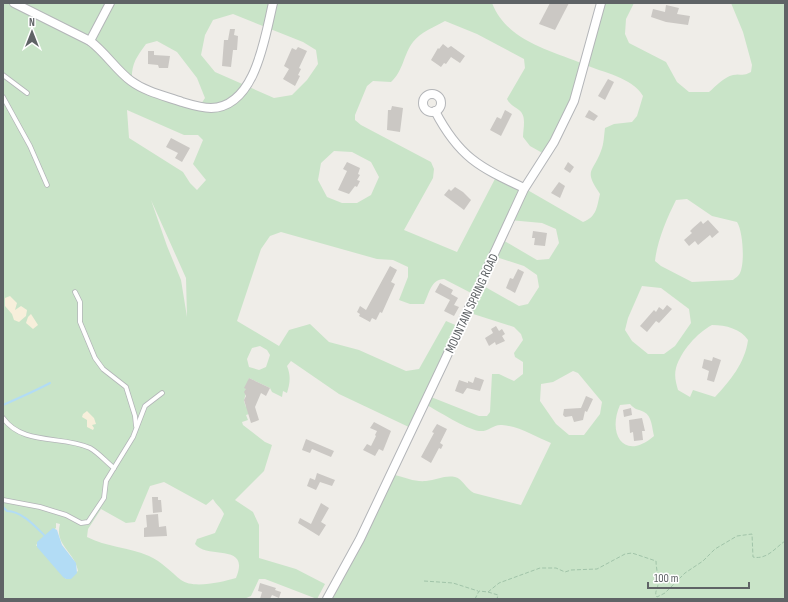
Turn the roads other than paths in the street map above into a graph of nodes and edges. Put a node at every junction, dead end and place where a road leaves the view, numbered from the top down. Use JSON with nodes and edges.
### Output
{"nodes":[{"id":1,"x":14,"y":3,"type":"edge"},
{"id":2,"x":110,"y":3,"type":"edge"},
{"id":3,"x":273,"y":3,"type":"edge"},
{"id":4,"x":601,"y":3,"type":"edge"},
{"id":5,"x":27,"y":6,"type":"edge"},
{"id":6,"x":90,"y":41,"type":"junction"},
{"id":7,"x":3,"y":75,"type":"edge"},
{"id":8,"x":27,"y":94,"type":"dead end"},
{"id":9,"x":3,"y":96,"type":"edge"},
{"id":10,"x":436,"y":111,"type":"dead end"},
{"id":11,"x":47,"y":185,"type":"dead end"},
{"id":12,"x":524,"y":188,"type":"junction"},
{"id":13,"x":75,"y":292,"type":"dead end"},
{"id":14,"x":162,"y":393,"type":"dead end"},
{"id":15,"x":3,"y":418,"type":"edge"},
{"id":16,"x":136,"y":429,"type":"junction"},
{"id":17,"x":114,"y":468,"type":"junction"},
{"id":18,"x":3,"y":500,"type":"edge"},
{"id":19,"x":327,"y":599,"type":"edge"}],
"edges":[{"from":1,"to":5,"type":"street"},
{"from":2,"to":6,"type":"street"},
{"from":3,"to":6,"type":"street"},
{"from":4,"to":12,"type":"street","name":"MOUNTAIN SPRING ROAD"},
{"from":5,"to":6,"type":"street"},
{"from":7,"to":8,"type":"lane"},
{"from":9,"to":11,"type":"lane"},
{"from":10,"to":12,"type":"street"},
{"from":12,"to":19,"type":"street","name":"MOUNTAIN SPRING ROAD"},
{"from":13,"to":16,"type":"lane"},
{"from":14,"to":16,"type":"lane"},
{"from":15,"to":17,"type":"lane"},
{"from":16,"to":17,"type":"lane"},
{"from":17,"to":18,"type":"lane"}]}
